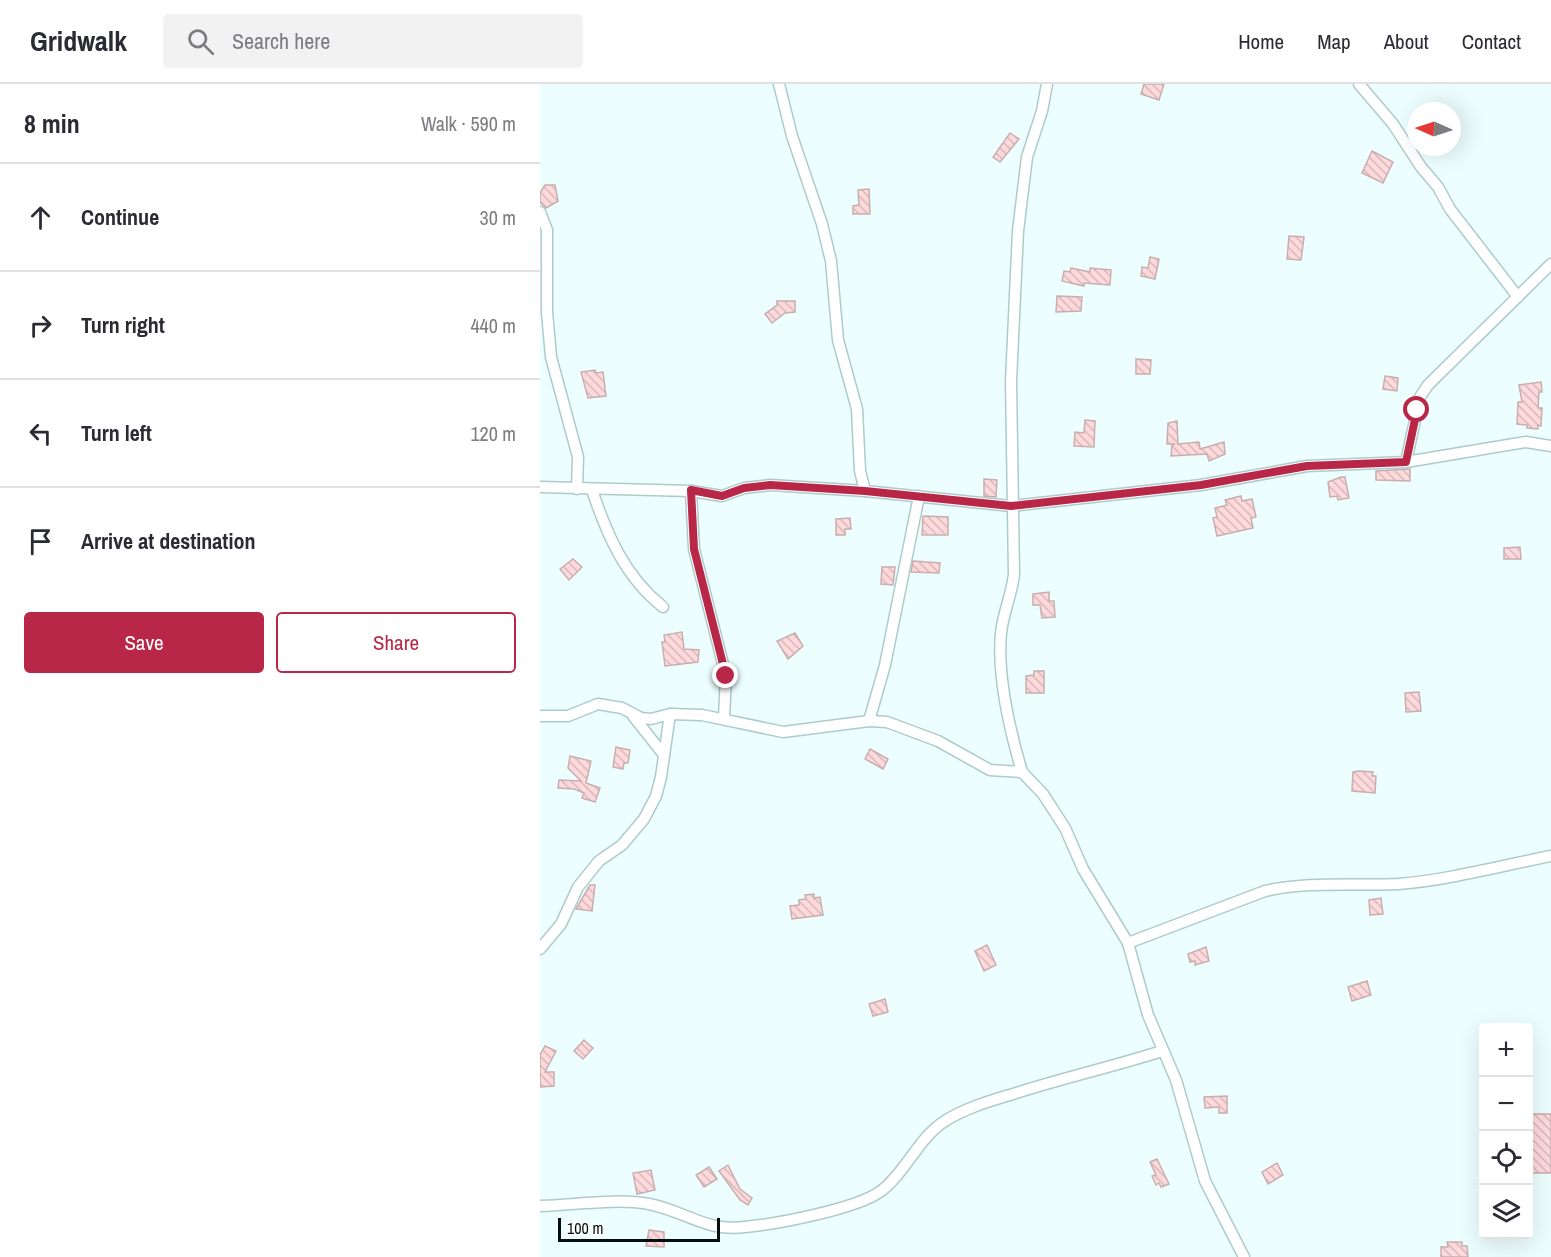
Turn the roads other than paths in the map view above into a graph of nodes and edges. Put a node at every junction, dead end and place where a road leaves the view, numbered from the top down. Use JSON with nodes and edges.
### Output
{"nodes":[{"id":1,"x":779,"y":84,"type":"edge"},
{"id":2,"x":1047,"y":84,"type":"edge"},
{"id":3,"x":1359,"y":84,"type":"edge"},
{"id":4,"x":540,"y":212,"type":"edge"},
{"id":5,"x":1551,"y":264,"type":"edge"},
{"id":6,"x":1518,"y":297,"type":"junction"},
{"id":7,"x":1551,"y":446,"type":"edge"},
{"id":8,"x":1406,"y":462,"type":"junction"},
{"id":9,"x":540,"y":487,"type":"edge"},
{"id":10,"x":577,"y":489,"type":"junction"},
{"id":11,"x":592,"y":490,"type":"junction"},
{"id":12,"x":691,"y":490,"type":"junction"},
{"id":13,"x":865,"y":491,"type":"junction"},
{"id":14,"x":919,"y":496,"type":"junction"},
{"id":15,"x":1033,"y":505,"type":"junction"},
{"id":16,"x":1011,"y":506,"type":"junction"},
{"id":17,"x":1013,"y":527,"type":"junction"},
{"id":18,"x":663,"y":607,"type":"dead end"},
{"id":19,"x":670,"y":714,"type":"junction"},
{"id":20,"x":540,"y":716,"type":"edge"},
{"id":21,"x":633,"y":716,"type":"junction"},
{"id":22,"x":724,"y":718,"type":"junction"},
{"id":23,"x":869,"y":721,"type":"junction"},
{"id":24,"x":664,"y":755,"type":"junction"},
{"id":25,"x":1022,"y":772,"type":"junction"},
{"id":26,"x":1551,"y":856,"type":"edge"},
{"id":27,"x":1128,"y":943,"type":"junction"},
{"id":28,"x":540,"y":949,"type":"edge"},
{"id":29,"x":1162,"y":1051,"type":"junction"},
{"id":30,"x":540,"y":1206,"type":"edge"},
{"id":31,"x":1244,"y":1257,"type":"edge"}],
"edges":[{"from":1,"to":13,"type":"street"},
{"from":2,"to":16,"type":"street"},
{"from":3,"to":6,"type":"street"},
{"from":4,"to":10,"type":"street"},
{"from":5,"to":6,"type":"street"},
{"from":6,"to":8,"type":"street"},
{"from":7,"to":8,"type":"street"},
{"from":8,"to":15,"type":"street"},
{"from":9,"to":10,"type":"street"},
{"from":10,"to":11,"type":"street"},
{"from":11,"to":12,"type":"street"},
{"from":11,"to":18,"type":"street"},
{"from":12,"to":13,"type":"street"},
{"from":12,"to":22,"type":"street"},
{"from":13,"to":14,"type":"street"},
{"from":14,"to":16,"type":"street"},
{"from":14,"to":23,"type":"street"},
{"from":15,"to":16,"type":"street"},
{"from":15,"to":17,"type":"street"},
{"from":16,"to":17,"type":"street"},
{"from":17,"to":25,"type":"street"},
{"from":19,"to":21,"type":"street"},
{"from":19,"to":22,"type":"street"},
{"from":19,"to":24,"type":"street"},
{"from":20,"to":21,"type":"street"},
{"from":21,"to":24,"type":"street"},
{"from":22,"to":23,"type":"street"},
{"from":23,"to":25,"type":"street"},
{"from":24,"to":28,"type":"street"},
{"from":25,"to":27,"type":"street"},
{"from":26,"to":27,"type":"street"},
{"from":27,"to":29,"type":"street"},
{"from":29,"to":30,"type":"street"},
{"from":29,"to":31,"type":"street"}]}
